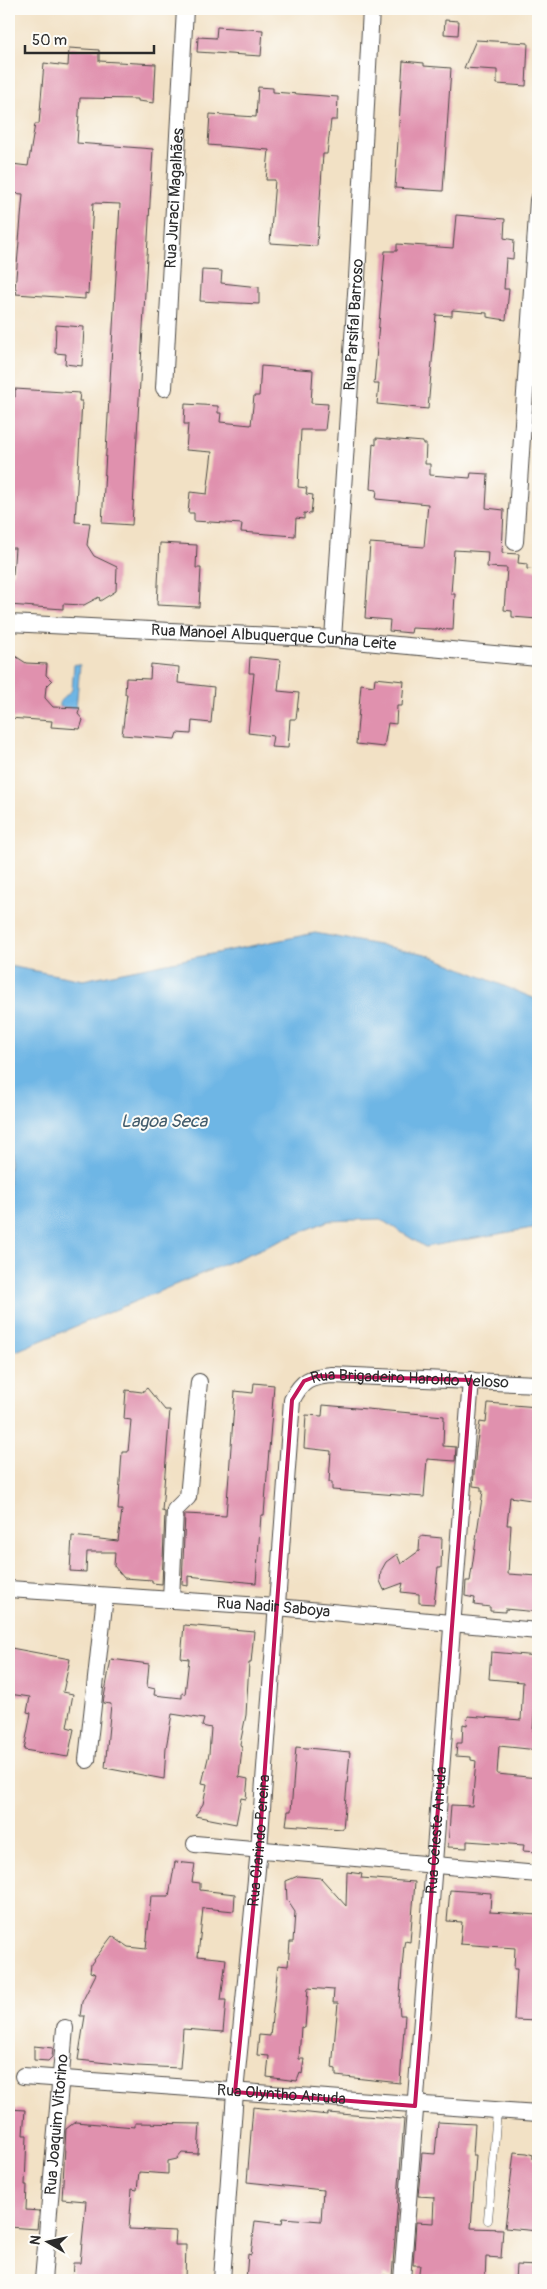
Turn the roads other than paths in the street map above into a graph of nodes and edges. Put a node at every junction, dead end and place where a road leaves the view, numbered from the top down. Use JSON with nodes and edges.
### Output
{"nodes":[{"id":1,"x":185,"y":9,"type":"edge"},
{"id":2,"x":371,"y":9,"type":"edge"},
{"id":3,"x":538,"y":200,"type":"edge"},
{"id":4,"x":164,"y":388,"type":"dead end"},
{"id":5,"x":515,"y":542,"type":"dead end"},
{"id":6,"x":9,"y":623,"type":"edge"},
{"id":7,"x":333,"y":639,"type":"junction"},
{"id":8,"x":538,"y":658,"type":"edge"},
{"id":9,"x":471,"y":1380,"type":"junction"},
{"id":10,"x":199,"y":1382,"type":"dead end"},
{"id":11,"x":538,"y":1384,"type":"edge"},
{"id":12,"x":292,"y":1400,"type":"joint"},
{"id":13,"x":9,"y":1589,"type":"edge"},
{"id":14,"x":105,"y":1596,"type":"junction"},
{"id":15,"x":171,"y":1600,"type":"junction"},
{"id":16,"x":277,"y":1607,"type":"junction"},
{"id":17,"x":453,"y":1622,"type":"junction"},
{"id":18,"x":538,"y":1631,"type":"edge"},
{"id":19,"x":87,"y":1760,"type":"dead end"},
{"id":20,"x":194,"y":1844,"type":"dead end"},
{"id":21,"x":259,"y":1849,"type":"junction"},
{"id":22,"x":435,"y":1864,"type":"junction"},
{"id":23,"x":538,"y":1874,"type":"edge"},
{"id":24,"x":66,"y":2028,"type":"dead end"},
{"id":25,"x":23,"y":2076,"type":"dead end"},
{"id":26,"x":60,"y":2080,"type":"junction"},
{"id":27,"x":235,"y":2092,"type":"junction"},
{"id":28,"x":415,"y":2106,"type":"junction"},
{"id":29,"x":497,"y":2111,"type":"junction"},
{"id":30,"x":538,"y":2113,"type":"edge"},
{"id":31,"x":488,"y":2220,"type":"dead end"},
{"id":32,"x":43,"y":2280,"type":"edge"},
{"id":33,"x":222,"y":2280,"type":"edge"},
{"id":34,"x":402,"y":2280,"type":"edge"}],
"edges":[{"from":1,"to":4,"type":"street","name":"Rua Juraci Magalhães"},
{"from":2,"to":7,"type":"street","name":"Rua Parsifal Barroso"},
{"from":3,"to":5,"type":"street"},
{"from":6,"to":7,"type":"street","name":"Rua Manoel Albuquerque Cunha Leite"},
{"from":7,"to":8,"type":"street","name":"Rua Manoel Albuquerque Cunha Leite"},
{"from":9,"to":11,"type":"street","name":"Rua Brigadeiro Haroldo Veloso"},
{"from":9,"to":12,"type":"street","name":"Rua Brigadeiro Haroldo Veloso"},
{"from":9,"to":17,"type":"street","name":"Rua Celeste Arruda"},
{"from":10,"to":15,"type":"street"},
{"from":12,"to":16,"type":"street","name":"Rua Clarindo Pereira"},
{"from":13,"to":14,"type":"street","name":"Rua Nadir Saboya"},
{"from":14,"to":15,"type":"street","name":"Rua Nadir Saboya"},
{"from":14,"to":19,"type":"street"},
{"from":15,"to":16,"type":"street","name":"Rua Nadir Saboya"},
{"from":16,"to":17,"type":"street","name":"Rua Nadir Saboya"},
{"from":16,"to":21,"type":"street","name":"Rua Clarindo Pereira"},
{"from":17,"to":18,"type":"street","name":"Rua Nadir Saboya"},
{"from":17,"to":22,"type":"street","name":"Rua Celeste Arruda"},
{"from":20,"to":21,"type":"street"},
{"from":21,"to":22,"type":"street"},
{"from":21,"to":27,"type":"street","name":"Rua Clarindo Pereira"},
{"from":22,"to":23,"type":"street"},
{"from":22,"to":28,"type":"street","name":"Rua Celeste Arruda"},
{"from":24,"to":26,"type":"street","name":"Rua Joaquim Vitorino"},
{"from":25,"to":26,"type":"street","name":"Rua Olyntho Arruda"},
{"from":26,"to":27,"type":"street","name":"Rua Olyntho Arruda"},
{"from":26,"to":32,"type":"street","name":"Rua Joaquim Vitorino"},
{"from":27,"to":28,"type":"street","name":"Rua Olyntho Arruda"},
{"from":27,"to":33,"type":"street","name":"Rua Clarindo Pereira"},
{"from":28,"to":29,"type":"street","name":"Rua Olyntho Arruda"},
{"from":28,"to":34,"type":"street","name":"Rua Celeste Arruda"},
{"from":29,"to":30,"type":"street","name":"Rua Olyntho Arruda"},
{"from":29,"to":31,"type":"lane"}]}
